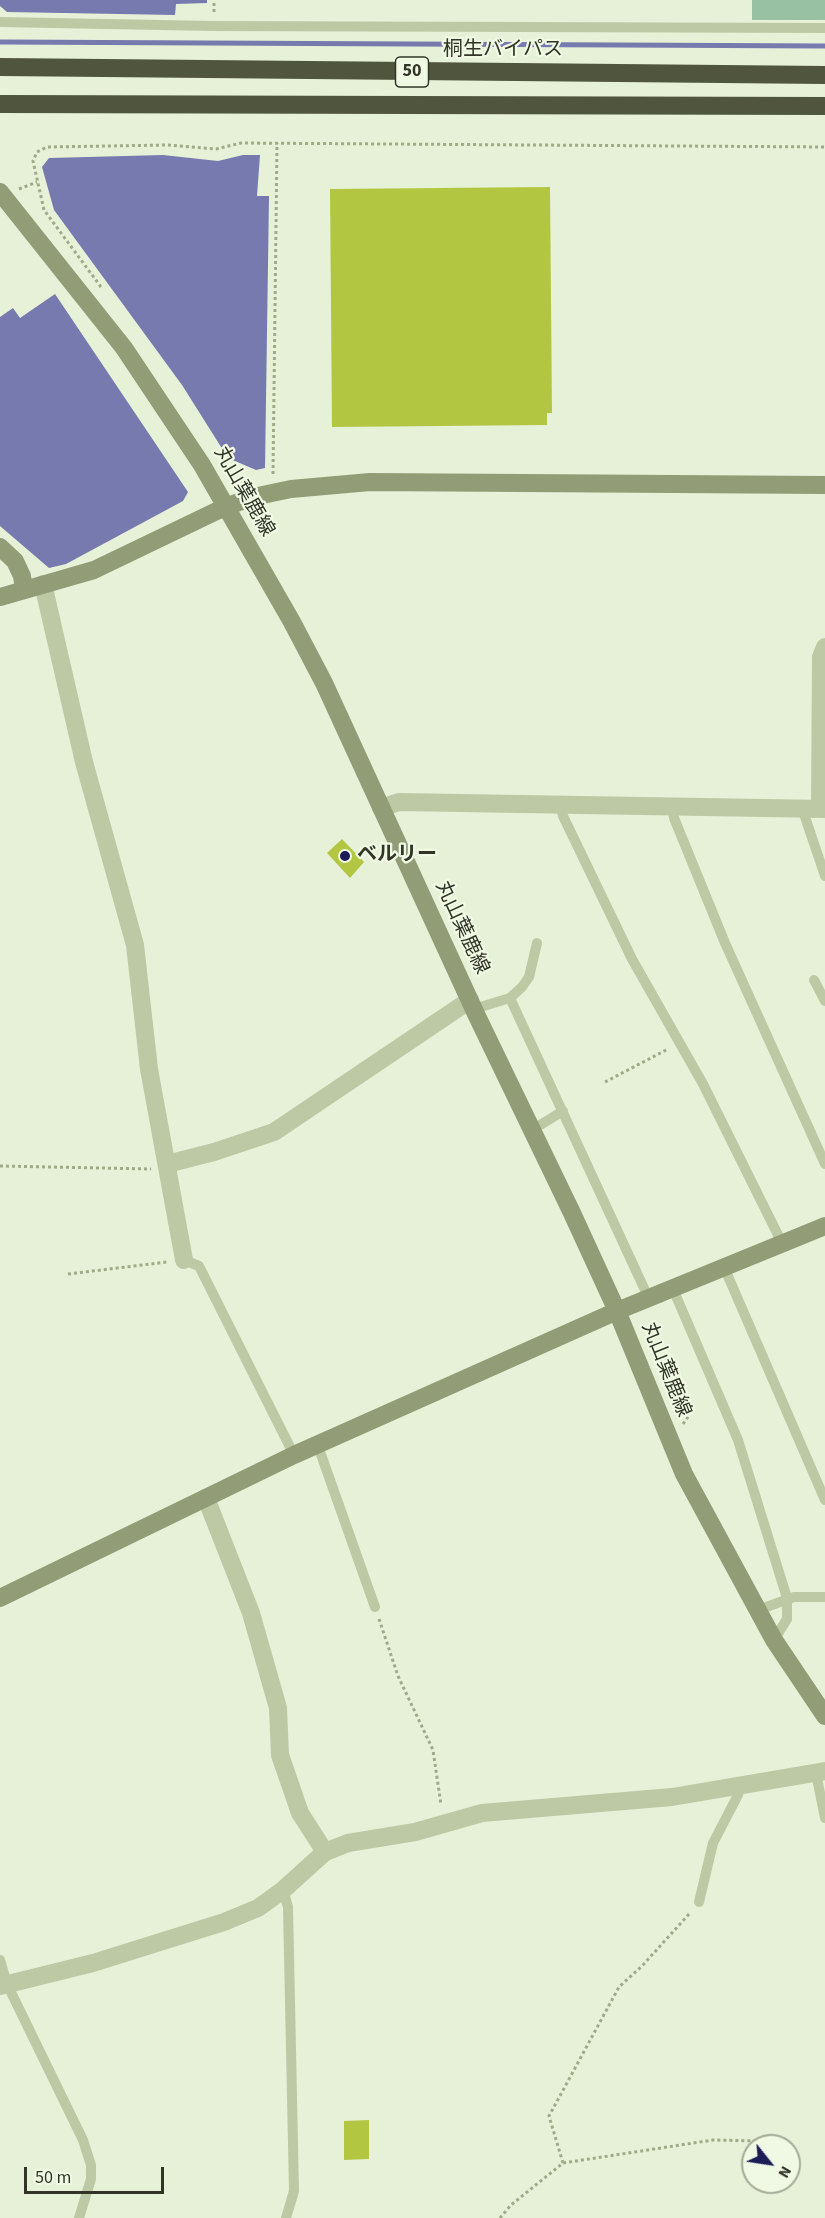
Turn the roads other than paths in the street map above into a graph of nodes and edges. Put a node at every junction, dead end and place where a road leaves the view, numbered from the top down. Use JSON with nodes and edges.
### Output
{"nodes":[{"id":1,"x":0,"y":22,"type":"edge"},
{"id":2,"x":825,"y":28,"type":"edge"},
{"id":3,"x":0,"y":67,"type":"edge"},
{"id":4,"x":825,"y":75,"type":"edge"},
{"id":5,"x":0,"y":104,"type":"edge"},
{"id":6,"x":18,"y":105,"type":"junction"},
{"id":7,"x":825,"y":106,"type":"edge"},
{"id":8,"x":0,"y":112,"type":"edge"},
{"id":9,"x":0,"y":192,"type":"edge"},
{"id":10,"x":825,"y":485,"type":"edge"},
{"id":11,"x":225,"y":507,"type":"junction"},
{"id":12,"x":0,"y":547,"type":"edge"},
{"id":13,"x":43,"y":584,"type":"junction"},
{"id":14,"x":24,"y":590,"type":"junction"},
{"id":15,"x":0,"y":597,"type":"edge"},
{"id":16,"x":825,"y":647,"type":"edge"},
{"id":17,"x":561,"y":806,"type":"junction"},
{"id":18,"x":672,"y":806,"type":"junction"},
{"id":19,"x":381,"y":808,"type":"junction"},
{"id":20,"x":802,"y":808,"type":"junction"},
{"id":21,"x":823,"y":808,"type":"edge"},
{"id":22,"x":825,"y":876,"type":"edge"},
{"id":23,"x":537,"y":943,"type":"dead end"},
{"id":24,"x":814,"y":980,"type":"dead end"},
{"id":25,"x":510,"y":998,"type":"junction"},
{"id":26,"x":825,"y":1001,"type":"edge"},
{"id":27,"x":472,"y":1005,"type":"junction"},
{"id":28,"x":563,"y":1111,"type":"junction"},
{"id":29,"x":532,"y":1130,"type":"junction"},
{"id":30,"x":167,"y":1164,"type":"junction"},
{"id":31,"x":825,"y":1164,"type":"edge"},
{"id":32,"x":823,"y":1231,"type":"edge"},
{"id":33,"x":782,"y":1243,"type":"junction"},
{"id":34,"x":184,"y":1260,"type":"joint"},
{"id":35,"x":724,"y":1267,"type":"junction"},
{"id":36,"x":673,"y":1289,"type":"junction"},
{"id":37,"x":649,"y":1299,"type":"junction"},
{"id":38,"x":617,"y":1311,"type":"junction"},
{"id":39,"x":318,"y":1446,"type":"junction"},
{"id":40,"x":294,"y":1455,"type":"junction"},
{"id":41,"x":206,"y":1498,"type":"junction"},
{"id":42,"x":825,"y":1500,"type":"edge"},
{"id":43,"x":825,"y":1597,"type":"edge"},
{"id":44,"x":0,"y":1598,"type":"edge"},
{"id":45,"x":787,"y":1598,"type":"junction"},
{"id":46,"x":375,"y":1607,"type":"road end"},
{"id":47,"x":758,"y":1610,"type":"junction"},
{"id":48,"x":774,"y":1640,"type":"junction"},
{"id":49,"x":825,"y":1716,"type":"edge"},
{"id":50,"x":821,"y":1772,"type":"edge"},
{"id":51,"x":740,"y":1786,"type":"junction"},
{"id":52,"x":825,"y":1818,"type":"edge"},
{"id":53,"x":325,"y":1852,"type":"junction"},
{"id":54,"x":283,"y":1890,"type":"junction"},
{"id":55,"x":699,"y":1902,"type":"road end"},
{"id":56,"x":0,"y":1960,"type":"edge"},
{"id":57,"x":3,"y":1985,"type":"edge"},
{"id":58,"x":78,"y":2218,"type":"edge"},
{"id":59,"x":285,"y":2218,"type":"edge"}],
"edges":[{"from":1,"to":2,"type":"lane"},
{"from":3,"to":4,"type":"highway","name":"桐生バイパス","number":"50"},
{"from":5,"to":6,"type":"highway","number":"50"},
{"from":6,"to":7,"type":"highway","number":"50"},
{"from":6,"to":8,"type":"street"},
{"from":9,"to":11,"type":"street","name":"丸山葉鹿線"},
{"from":10,"to":11,"type":"street"},
{"from":11,"to":13,"type":"street"},
{"from":11,"to":19,"type":"street","name":"丸山葉鹿線"},
{"from":12,"to":14,"type":"street"},
{"from":13,"to":14,"type":"street"},
{"from":13,"to":30,"type":"street"},
{"from":14,"to":15,"type":"street"},
{"from":16,"to":21,"type":"street"},
{"from":17,"to":18,"type":"street"},
{"from":17,"to":19,"type":"street"},
{"from":17,"to":33,"type":"lane"},
{"from":18,"to":20,"type":"street"},
{"from":18,"to":31,"type":"lane"},
{"from":19,"to":27,"type":"street","name":"丸山葉鹿線"},
{"from":20,"to":21,"type":"street"},
{"from":20,"to":22,"type":"lane"},
{"from":23,"to":25,"type":"lane"},
{"from":24,"to":26,"type":"lane"},
{"from":25,"to":27,"type":"lane"},
{"from":25,"to":28,"type":"lane"},
{"from":27,"to":29,"type":"street","name":"丸山葉鹿線"},
{"from":27,"to":30,"type":"street"},
{"from":28,"to":29,"type":"lane"},
{"from":28,"to":37,"type":"lane"},
{"from":29,"to":38,"type":"street","name":"丸山葉鹿線"},
{"from":30,"to":34,"type":"street"},
{"from":32,"to":33,"type":"street"},
{"from":33,"to":35,"type":"street"},
{"from":34,"to":40,"type":"lane"},
{"from":35,"to":36,"type":"street"},
{"from":35,"to":42,"type":"lane"},
{"from":36,"to":37,"type":"street"},
{"from":36,"to":45,"type":"lane"},
{"from":37,"to":38,"type":"street"},
{"from":38,"to":39,"type":"street"},
{"from":38,"to":47,"type":"street","name":"丸山葉鹿線"},
{"from":39,"to":40,"type":"street"},
{"from":39,"to":46,"type":"lane"},
{"from":40,"to":41,"type":"street"},
{"from":41,"to":44,"type":"street"},
{"from":41,"to":53,"type":"street"},
{"from":43,"to":45,"type":"lane"},
{"from":45,"to":47,"type":"lane"},
{"from":45,"to":48,"type":"lane"},
{"from":47,"to":48,"type":"street","name":"丸山葉鹿線"},
{"from":48,"to":49,"type":"street","name":"丸山葉鹿線"},
{"from":50,"to":51,"type":"street"},
{"from":50,"to":52,"type":"lane"},
{"from":51,"to":53,"type":"street"},
{"from":51,"to":55,"type":"lane"},
{"from":53,"to":54,"type":"street"},
{"from":54,"to":57,"type":"street"},
{"from":54,"to":59,"type":"lane"},
{"from":56,"to":57,"type":"lane"},
{"from":57,"to":58,"type":"lane"}]}
